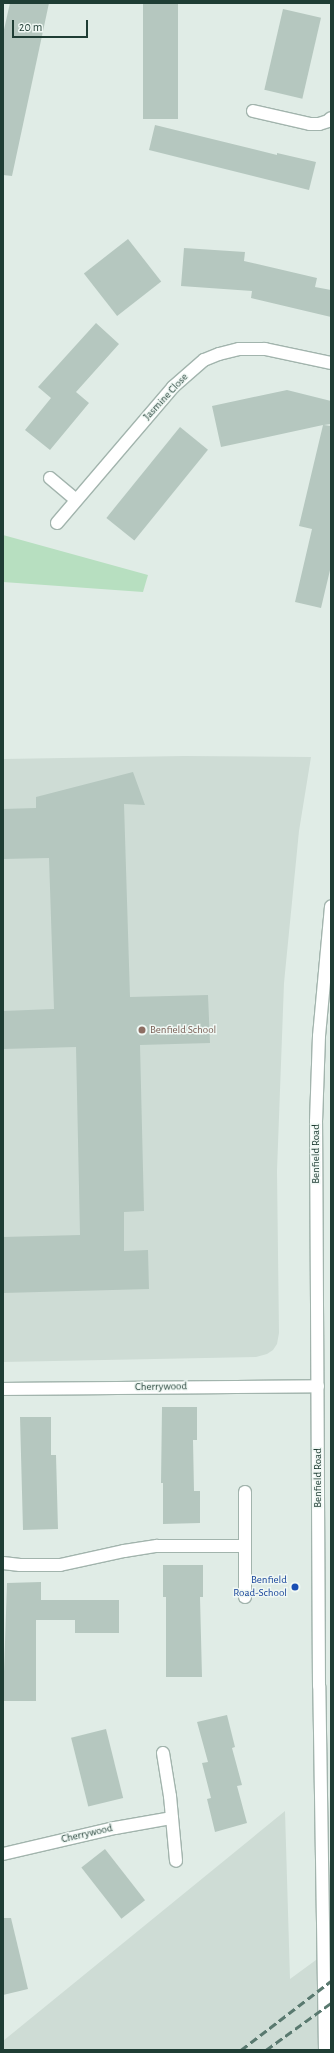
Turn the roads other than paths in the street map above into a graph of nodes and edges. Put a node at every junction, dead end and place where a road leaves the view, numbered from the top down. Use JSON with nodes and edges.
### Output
{"nodes":[{"id":1,"x":253,"y":111,"type":"dead end"},
{"id":2,"x":331,"y":118,"type":"edge"},
{"id":3,"x":331,"y":363,"type":"edge"},
{"id":4,"x":50,"y":478,"type":"dead end"},
{"id":5,"x":76,"y":500,"type":"junction"},
{"id":6,"x":57,"y":523,"type":"dead end"},
{"id":7,"x":331,"y":908,"type":"edge"},
{"id":8,"x":318,"y":1386,"type":"junction"},
{"id":9,"x":3,"y":1389,"type":"edge"},
{"id":10,"x":245,"y":1492,"type":"dead end"},
{"id":11,"x":245,"y":1546,"type":"junction"},
{"id":12,"x":3,"y":1563,"type":"edge"},
{"id":13,"x":245,"y":1597,"type":"dead end"},
{"id":14,"x":162,"y":1753,"type":"dead end"},
{"id":15,"x":172,"y":1818,"type":"junction"},
{"id":16,"x":3,"y":1854,"type":"edge"},
{"id":17,"x":176,"y":1861,"type":"dead end"},
{"id":18,"x":325,"y":2050,"type":"edge"}],
"edges":[{"from":1,"to":2,"type":"street"},
{"from":3,"to":5,"type":"street","name":"Jasmine Close"},
{"from":4,"to":5,"type":"street"},
{"from":5,"to":6,"type":"street","name":"Jasmine Close"},
{"from":7,"to":8,"type":"street","name":"Benfield Road"},
{"from":8,"to":9,"type":"street","name":"Cherrywood"},
{"from":8,"to":18,"type":"street","name":"Benfield Road"},
{"from":10,"to":11,"type":"street"},
{"from":11,"to":12,"type":"street"},
{"from":11,"to":13,"type":"street"},
{"from":14,"to":15,"type":"street"},
{"from":15,"to":16,"type":"street","name":"Cherrywood"},
{"from":15,"to":17,"type":"street"}]}
